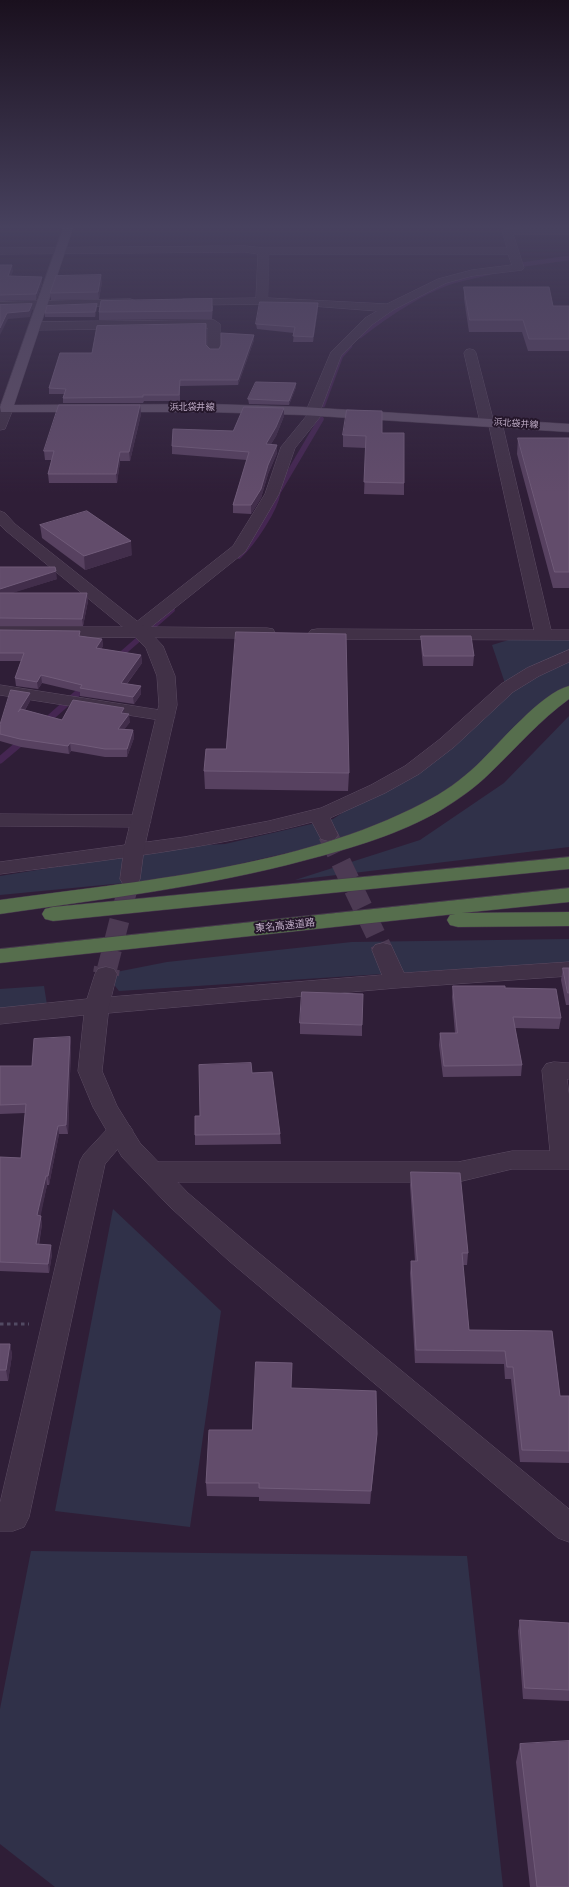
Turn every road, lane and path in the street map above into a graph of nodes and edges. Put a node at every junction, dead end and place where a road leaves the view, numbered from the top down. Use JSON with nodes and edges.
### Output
{"nodes":[{"id":1,"x":38,"y":316,"type":"edge"},
{"id":2,"x":377,"y":316,"type":"edge"},
{"id":3,"x":34,"y":326,"type":"junction"},
{"id":4,"x":214,"y":350,"type":"edge"},
{"id":5,"x":470,"y":353,"type":"dead end"},
{"id":6,"x":3,"y":409,"type":"edge"},
{"id":7,"x":315,"y":411,"type":"junction"},
{"id":8,"x":491,"y":423,"type":"junction"},
{"id":9,"x":0,"y":426,"type":"edge"},
{"id":10,"x":569,"y":428,"type":"edge"},
{"id":11,"x":0,"y":516,"type":"edge"},
{"id":12,"x":139,"y":631,"type":"junction"},
{"id":13,"x":0,"y":632,"type":"edge"},
{"id":14,"x":544,"y":635,"type":"junction"},
{"id":15,"x":569,"y":635,"type":"edge"},
{"id":16,"x":569,"y":655,"type":"edge"},
{"id":17,"x":0,"y":690,"type":"edge"},
{"id":18,"x":569,"y":691,"type":"edge"},
{"id":19,"x":166,"y":716,"type":"junction"},
{"id":20,"x":318,"y":814,"type":"junction"},
{"id":21,"x":0,"y":820,"type":"edge"},
{"id":22,"x":141,"y":821,"type":"junction"},
{"id":23,"x":328,"y":835,"type":"tunnel mouth"},
{"id":24,"x":134,"y":849,"type":"junction"},
{"id":25,"x":569,"y":863,"type":"edge"},
{"id":26,"x":0,"y":868,"type":"edge"},
{"id":27,"x":130,"y":879,"type":"tunnel mouth"},
{"id":28,"x":569,"y":895,"type":"edge"},
{"id":29,"x":0,"y":907,"type":"edge"},
{"id":30,"x":569,"y":918,"type":"edge"},
{"id":31,"x":0,"y":919,"type":"edge"},
{"id":32,"x":304,"y":924,"type":"junction"},
{"id":33,"x":383,"y":950,"type":"tunnel mouth"},
{"id":34,"x":0,"y":956,"type":"edge"},
{"id":35,"x":569,"y":969,"type":"edge"},
{"id":36,"x":106,"y":974,"type":"tunnel mouth"},
{"id":37,"x":396,"y":981,"type":"junction"},
{"id":38,"x":97,"y":1006,"type":"junction"},
{"id":39,"x":0,"y":1016,"type":"edge"},
{"id":40,"x":569,"y":1071,"type":"edge"},
{"id":41,"x":120,"y":1131,"type":"junction"},
{"id":42,"x":567,"y":1160,"type":"edge"},
{"id":43,"x":152,"y":1172,"type":"junction"},
{"id":44,"x":0,"y":1517,"type":"edge"},
{"id":45,"x":569,"y":1528,"type":"edge"}],
"edges":[{"from":1,"to":3,"type":"main road"},
{"from":2,"to":7,"type":"street"},
{"from":3,"to":4,"type":"street"},
{"from":3,"to":6,"type":"main road"},
{"from":5,"to":8,"type":"street"},
{"from":6,"to":7,"type":"main road","name":"浜北袋井線"},
{"from":6,"to":9,"type":"street"},
{"from":7,"to":8,"type":"main road","name":"浜北袋井線"},
{"from":7,"to":12,"type":"street"},
{"from":8,"to":10,"type":"main road","name":"浜北袋井線"},
{"from":8,"to":14,"type":"street"},
{"from":11,"to":12,"type":"street"},
{"from":12,"to":13,"type":"street"},
{"from":12,"to":14,"type":"street"},
{"from":12,"to":19,"type":"street"},
{"from":14,"to":15,"type":"street"},
{"from":16,"to":20,"type":"street"},
{"from":17,"to":19,"type":"street"},
{"from":18,"to":29,"type":"highway"},
{"from":19,"to":22,"type":"street"},
{"from":20,"to":23,"type":"street"},
{"from":20,"to":24,"type":"street"},
{"from":21,"to":22,"type":"street"},
{"from":22,"to":24,"type":"street"},
{"from":24,"to":26,"type":"street"},
{"from":24,"to":27,"type":"street"},
{"from":25,"to":31,"type":"highway"},
{"from":28,"to":32,"type":"highway","name":"東名高速道路"},
{"from":30,"to":32,"type":"highway"},
{"from":32,"to":34,"type":"highway","name":"東名高速道路"},
{"from":33,"to":37,"type":"street"},
{"from":35,"to":37,"type":"street"},
{"from":36,"to":38,"type":"street"},
{"from":37,"to":38,"type":"street"},
{"from":38,"to":39,"type":"street"},
{"from":38,"to":41,"type":"street"},
{"from":40,"to":42,"type":"street"},
{"from":41,"to":43,"type":"street"},
{"from":41,"to":44,"type":"street"},
{"from":42,"to":43,"type":"street"},
{"from":43,"to":45,"type":"street"}]}
